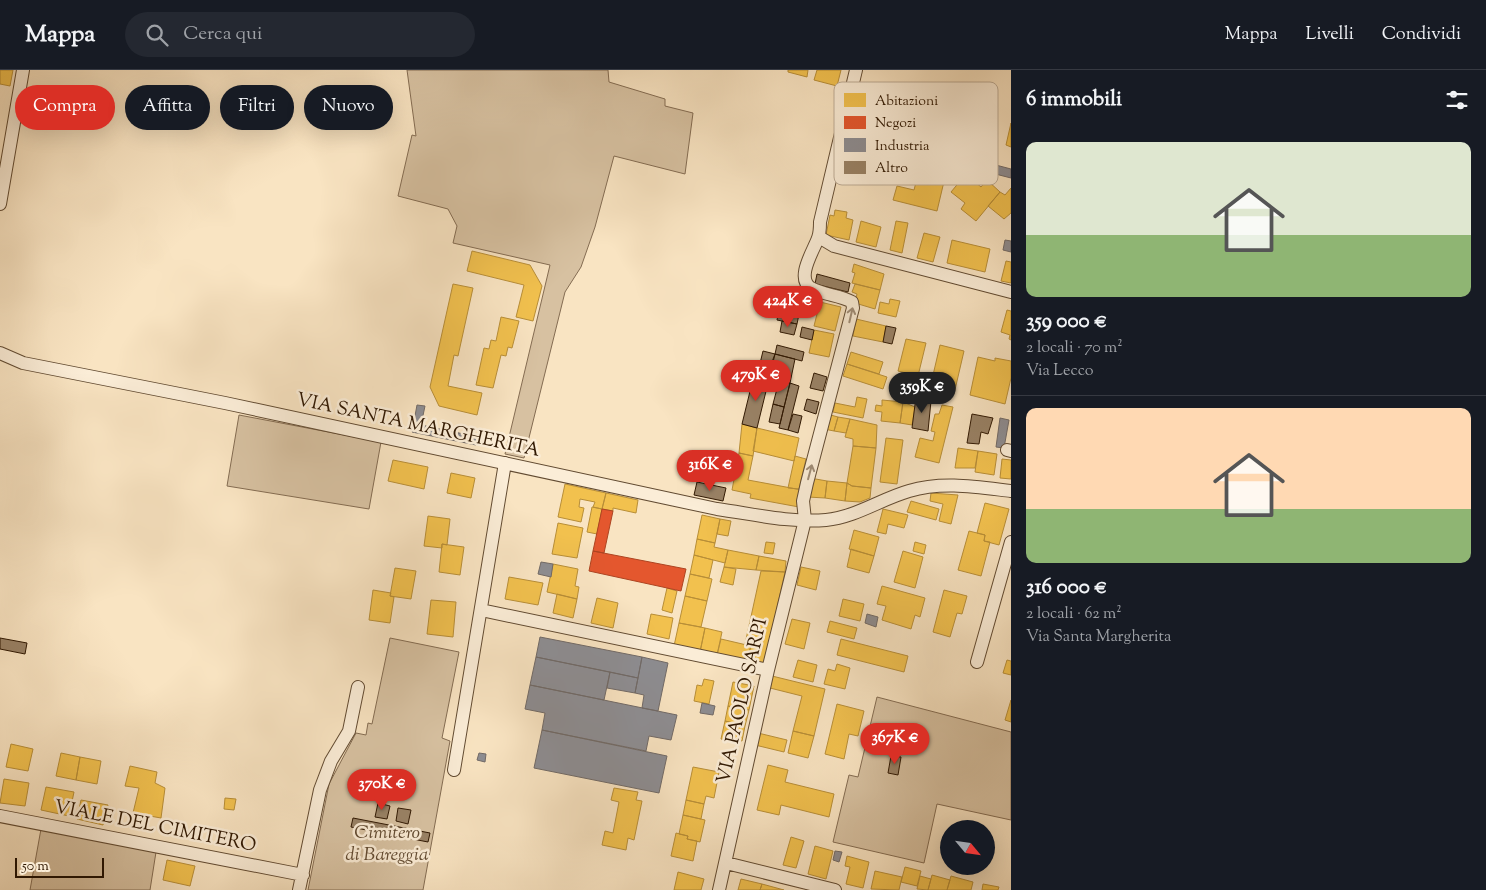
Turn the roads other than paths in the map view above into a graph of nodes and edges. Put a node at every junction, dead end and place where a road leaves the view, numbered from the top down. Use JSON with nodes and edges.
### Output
{"nodes":[{"id":1,"x":23,"y":70,"type":"edge"},
{"id":2,"x":834,"y":163,"type":"edge"},
{"id":3,"x":0,"y":204,"type":"edge"},
{"id":4,"x":819,"y":236,"type":"junction"},
{"id":5,"x":1011,"y":292,"type":"edge"},
{"id":6,"x":0,"y":353,"type":"edge"},
{"id":7,"x":23,"y":363,"type":"junction"},
{"id":8,"x":0,"y":364,"type":"edge"},
{"id":9,"x":505,"y":463,"type":"junction"},
{"id":10,"x":1011,"y":491,"type":"edge"},
{"id":11,"x":805,"y":520,"type":"junction"},
{"id":12,"x":1011,"y":542,"type":"edge"},
{"id":13,"x":481,"y":610,"type":"junction"},
{"id":14,"x":977,"y":662,"type":"dead end"},
{"id":15,"x":768,"y":670,"type":"junction"},
{"id":16,"x":358,"y":687,"type":"dead end"},
{"id":17,"x":454,"y":770,"type":"dead end"},
{"id":18,"x":0,"y":816,"type":"edge"},
{"id":19,"x":726,"y":863,"type":"junction"},
{"id":20,"x":303,"y":875,"type":"junction"},
{"id":21,"x":299,"y":890,"type":"edge"},
{"id":22,"x":719,"y":890,"type":"edge"},
{"id":23,"x":835,"y":890,"type":"edge"}],
"edges":[{"from":1,"to":3,"type":"street"},
{"from":2,"to":4,"type":"street"},
{"from":4,"to":5,"type":"street"},
{"from":11,"to":4,"type":"street","name":"VIA PAOLO SARPI","one_way":true},
{"from":6,"to":7,"type":"street","name":"VIA SANTA MARGHERITA"},
{"from":7,"to":8,"type":"street","name":"VIA SANTA MARGHERITA"},
{"from":7,"to":9,"type":"street","name":"VIA SANTA MARGHERITA"},
{"from":9,"to":11,"type":"street","name":"VIA SANTA MARGHERITA"},
{"from":9,"to":13,"type":"street"},
{"from":10,"to":11,"type":"street","name":"VIA SANTA MARGHERITA"},
{"from":11,"to":15,"type":"street","name":"VIA PAOLO SARPI"},
{"from":12,"to":14,"type":"street"},
{"from":13,"to":15,"type":"street"},
{"from":13,"to":17,"type":"street"},
{"from":15,"to":19,"type":"street","name":"VIA PAOLO SARPI"},
{"from":16,"to":20,"type":"street"},
{"from":18,"to":20,"type":"street","name":"VIALE DEL CIMITERO"},
{"from":19,"to":22,"type":"street","name":"VIA PAOLO SARPI"},
{"from":19,"to":23,"type":"street"},
{"from":20,"to":21,"type":"street"}]}
